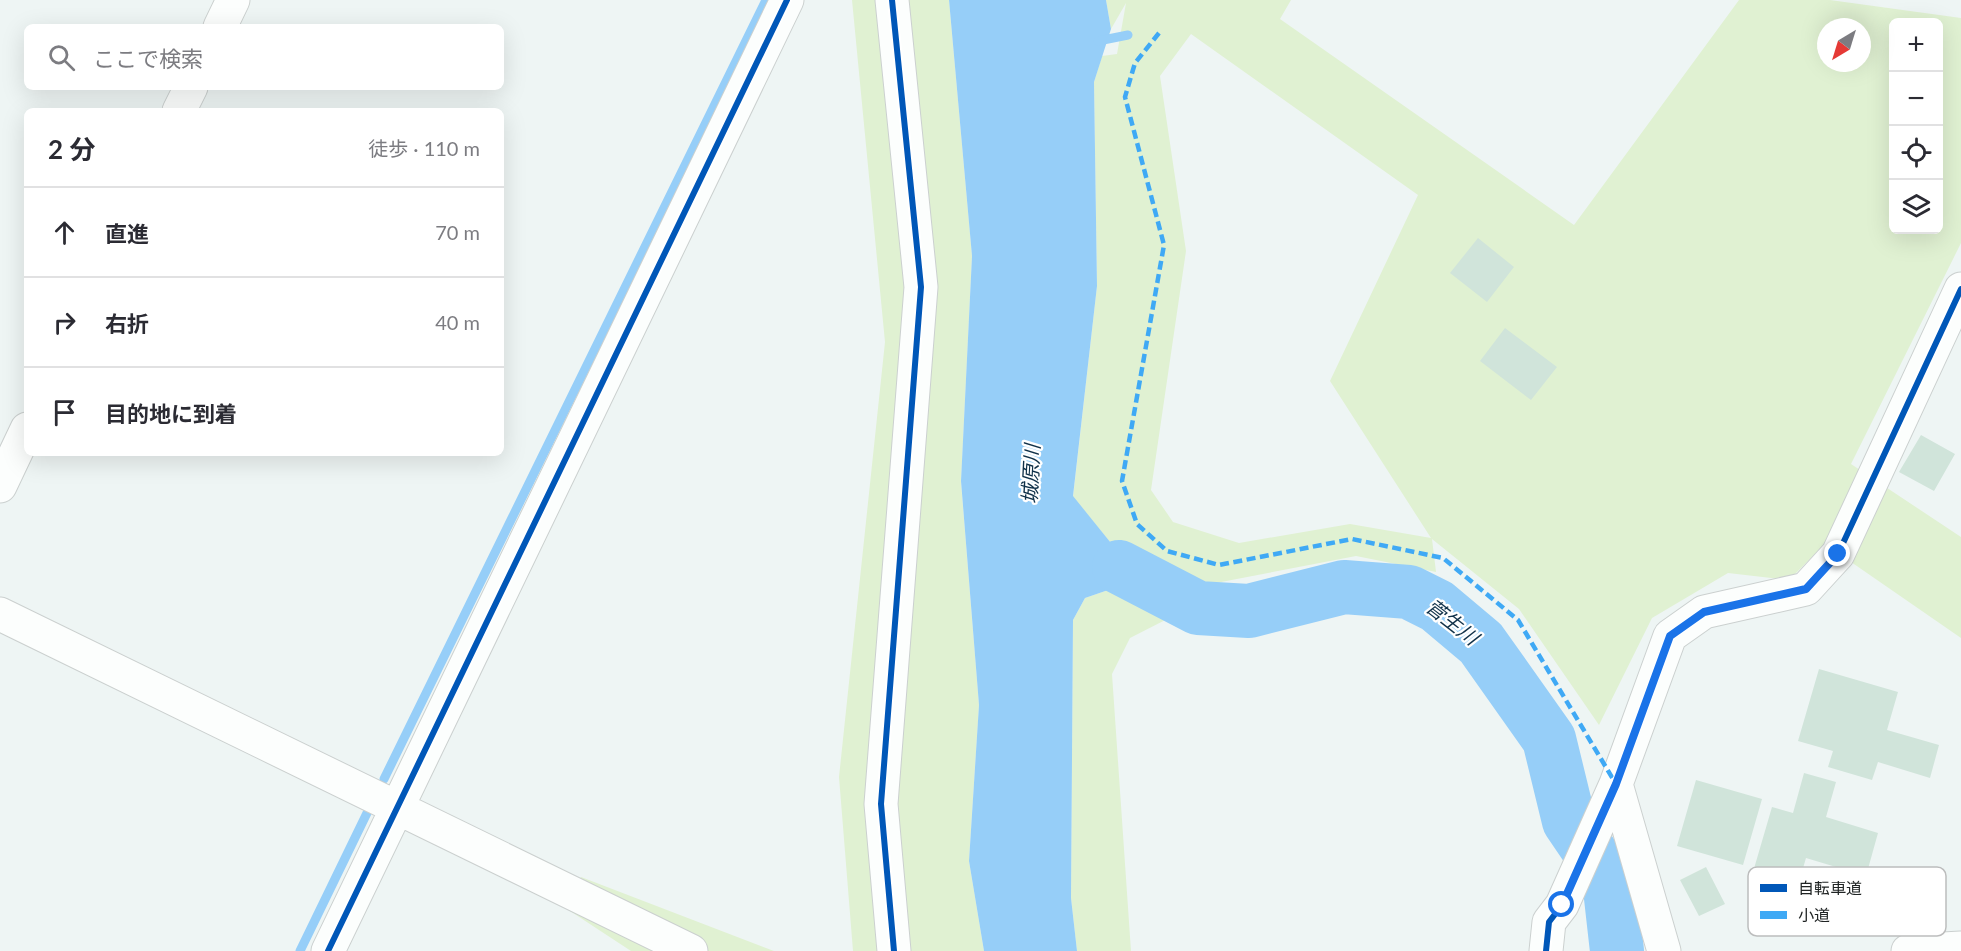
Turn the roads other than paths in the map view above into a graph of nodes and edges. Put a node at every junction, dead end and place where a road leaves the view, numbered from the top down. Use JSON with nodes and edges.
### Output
{"nodes":[{"id":1,"x":233,"y":0,"type":"edge"},
{"id":2,"x":787,"y":0,"type":"edge"},
{"id":3,"x":891,"y":0,"type":"edge"},
{"id":4,"x":221,"y":24,"type":"edge"},
{"id":5,"x":190,"y":90,"type":"edge"},
{"id":6,"x":181,"y":108,"type":"edge"},
{"id":7,"x":1961,"y":289,"type":"edge"},
{"id":8,"x":24,"y":435,"type":"edge"},
{"id":9,"x":0,"y":486,"type":"edge"},
{"id":10,"x":0,"y":614,"type":"edge"},
{"id":11,"x":1616,"y":784,"type":"junction"},
{"id":12,"x":398,"y":807,"type":"junction"},
{"id":13,"x":1961,"y":948,"type":"edge"},
{"id":14,"x":327,"y":951,"type":"edge"},
{"id":15,"x":691,"y":951,"type":"edge"},
{"id":16,"x":894,"y":951,"type":"edge"},
{"id":17,"x":1546,"y":951,"type":"edge"},
{"id":18,"x":1664,"y":951,"type":"edge"},
{"id":19,"x":1908,"y":951,"type":"edge"}],
"edges":[{"from":1,"to":4,"type":"street"},
{"from":2,"to":12,"type":"street"},
{"from":3,"to":16,"type":"street"},
{"from":5,"to":6,"type":"street"},
{"from":7,"to":11,"type":"street"},
{"from":8,"to":9,"type":"street"},
{"from":10,"to":12,"type":"street"},
{"from":11,"to":17,"type":"street"},
{"from":11,"to":18,"type":"street"},
{"from":12,"to":14,"type":"street"},
{"from":12,"to":15,"type":"street"},
{"from":13,"to":19,"type":"street"}]}
